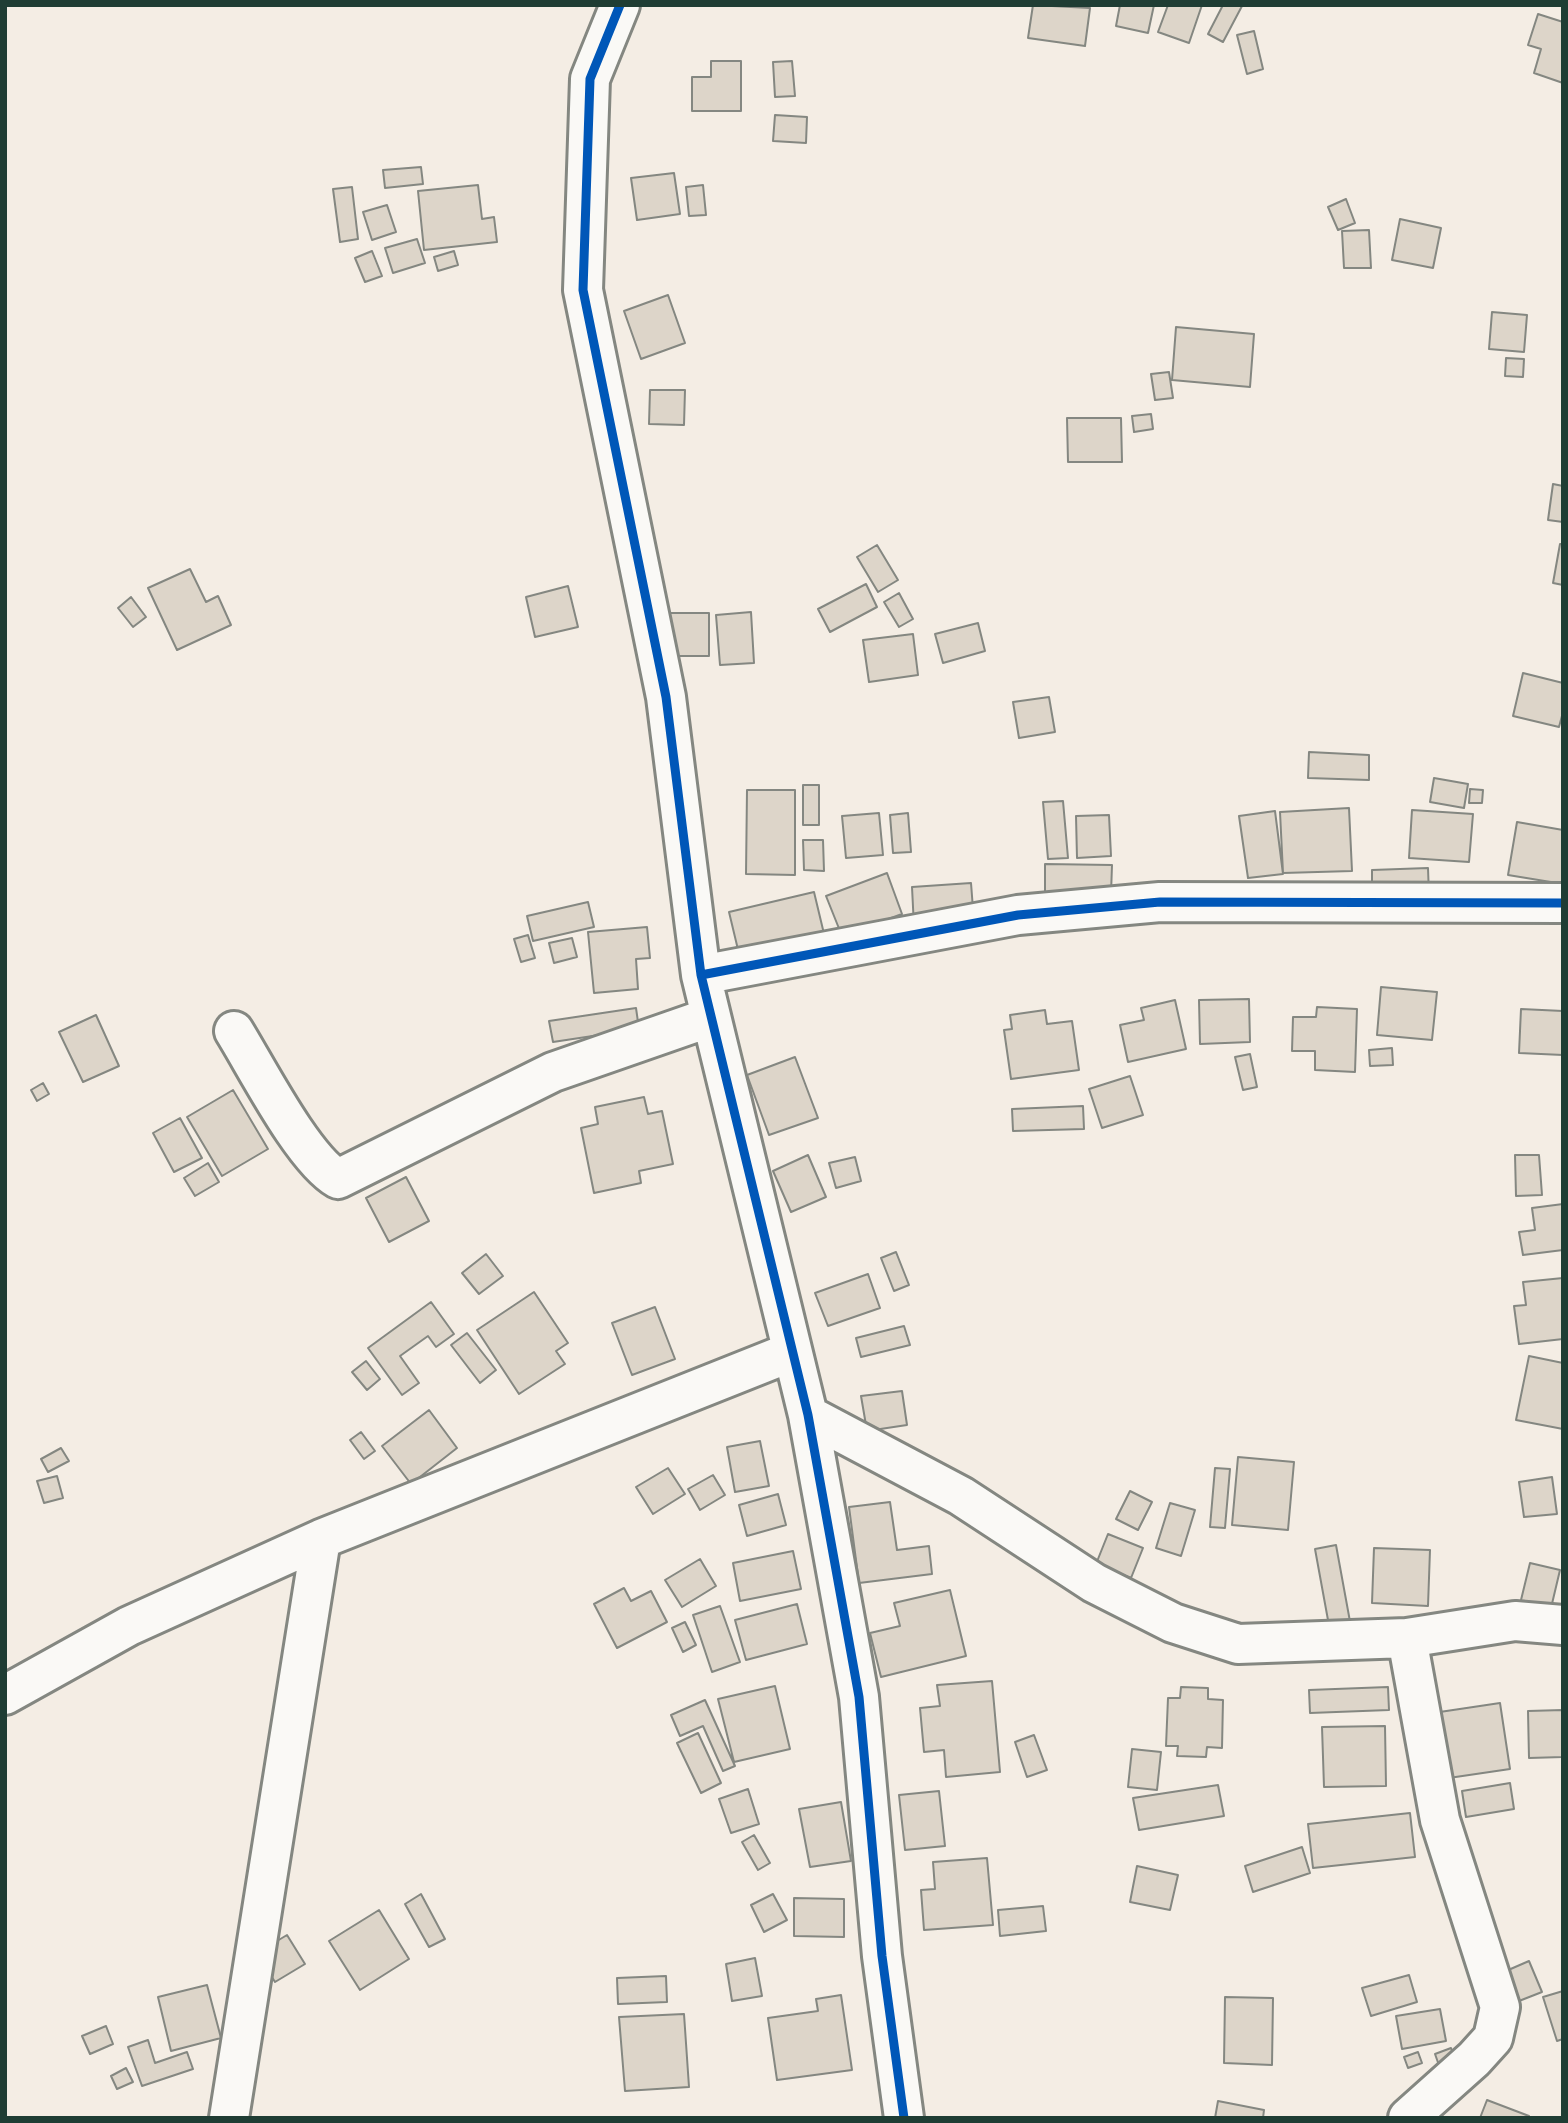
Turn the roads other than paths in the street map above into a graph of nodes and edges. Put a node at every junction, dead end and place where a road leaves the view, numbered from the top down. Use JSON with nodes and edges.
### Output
{"nodes":[{"id":1,"x":620,"y":5,"type":"edge"},
{"id":2,"x":1563,"y":902,"type":"edge"},
{"id":3,"x":701,"y":975,"type":"junction"},
{"id":4,"x":711,"y":1017,"type":"junction"},
{"id":5,"x":234,"y":1031,"type":"dead end"},
{"id":6,"x":791,"y":1352,"type":"junction"},
{"id":7,"x":808,"y":1415,"type":"junction"},
{"id":8,"x":321,"y":1539,"type":"junction"},
{"id":9,"x":1563,"y":1625,"type":"edge"},
{"id":10,"x":1407,"y":1638,"type":"junction"},
{"id":11,"x":5,"y":1695,"type":"edge"},
{"id":12,"x":229,"y":2118,"type":"edge"},
{"id":13,"x":904,"y":2118,"type":"edge"},
{"id":14,"x":1408,"y":2118,"type":"edge"}],
"edges":[{"from":1,"to":3,"type":"street"},
{"from":2,"to":3,"type":"street"},
{"from":3,"to":4,"type":"street"},
{"from":4,"to":5,"type":"street"},
{"from":4,"to":6,"type":"street"},
{"from":6,"to":7,"type":"street"},
{"from":6,"to":8,"type":"street"},
{"from":7,"to":10,"type":"street"},
{"from":7,"to":13,"type":"street"},
{"from":8,"to":11,"type":"street"},
{"from":8,"to":12,"type":"street"},
{"from":9,"to":10,"type":"street"},
{"from":10,"to":14,"type":"street"}]}
